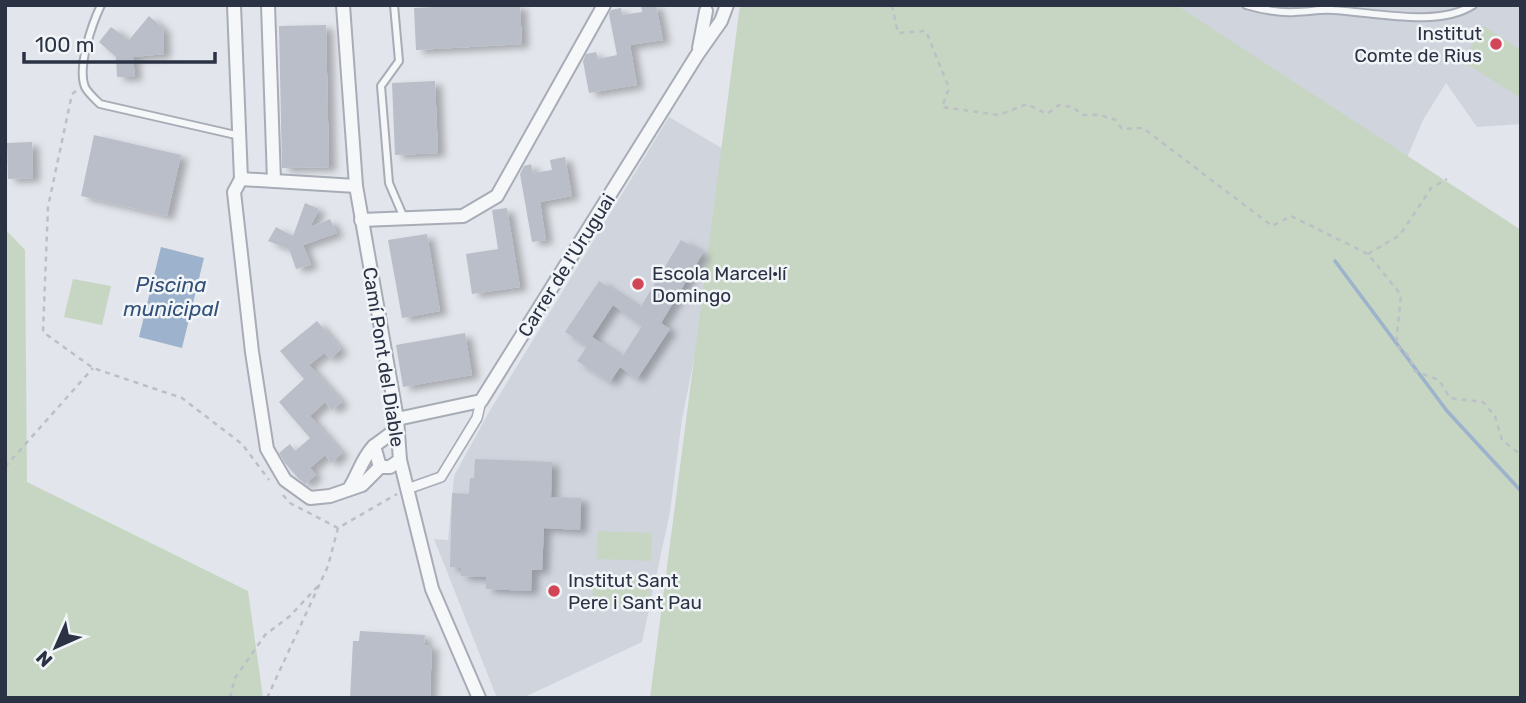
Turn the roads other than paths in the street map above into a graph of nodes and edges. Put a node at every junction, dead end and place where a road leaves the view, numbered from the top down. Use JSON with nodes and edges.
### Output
{"nodes":[{"id":1,"x":100,"y":5,"type":"edge"},
{"id":2,"x":234,"y":5,"type":"edge"},
{"id":3,"x":268,"y":5,"type":"edge"},
{"id":4,"x":342,"y":5,"type":"edge"},
{"id":5,"x":394,"y":5,"type":"edge"},
{"id":6,"x":604,"y":5,"type":"edge"},
{"id":7,"x":726,"y":5,"type":"edge"},
{"id":8,"x":1246,"y":5,"type":"edge"},
{"id":9,"x":1473,"y":5,"type":"edge"},
{"id":10,"x":702,"y":8,"type":"edge"},
{"id":11,"x":697,"y":55,"type":"junction"},
{"id":12,"x":240,"y":136,"type":"junction"},
{"id":13,"x":242,"y":179,"type":"junction"},
{"id":14,"x":274,"y":181,"type":"junction"},
{"id":15,"x":356,"y":186,"type":"junction"},
{"id":16,"x":404,"y":218,"type":"junction"},
{"id":17,"x":361,"y":219,"type":"junction"},
{"id":18,"x":481,"y":401,"type":"junction"},
{"id":19,"x":397,"y":424,"type":"junction"},
{"id":20,"x":374,"y":446,"type":"junction"},
{"id":21,"x":400,"y":460,"type":"junction"},
{"id":22,"x":380,"y":467,"type":"junction"},
{"id":23,"x":349,"y":489,"type":"junction"},
{"id":24,"x":407,"y":489,"type":"junction"},
{"id":25,"x":479,"y":698,"type":"edge"}],
"edges":[{"from":1,"to":12,"type":"lane"},
{"from":2,"to":12,"type":"street"},
{"from":3,"to":14,"type":"street"},
{"from":4,"to":15,"type":"street","name":"Camí Pont del Diable"},
{"from":5,"to":16,"type":"lane"},
{"from":6,"to":16,"type":"street"},
{"from":7,"to":10,"type":"street"},
{"from":7,"to":11,"type":"street","name":"Carrer de l'Uruguai"},
{"from":8,"to":9,"type":"lane"},
{"from":10,"to":11,"type":"street"},
{"from":11,"to":18,"type":"street","name":"Carrer de l'Uruguai"},
{"from":12,"to":13,"type":"street"},
{"from":13,"to":14,"type":"street"},
{"from":13,"to":23,"type":"street"},
{"from":14,"to":15,"type":"street"},
{"from":15,"to":17,"type":"street","name":"Camí Pont del Diable"},
{"from":16,"to":17,"type":"street"},
{"from":17,"to":19,"type":"street","name":"Camí Pont del Diable"},
{"from":18,"to":19,"type":"street"},
{"from":18,"to":24,"type":"street"},
{"from":19,"to":20,"type":"street"},
{"from":19,"to":21,"type":"street","name":"Camí Pont del Diable"},
{"from":20,"to":22,"type":"street"},
{"from":20,"to":23,"type":"street"},
{"from":21,"to":22,"type":"street"},
{"from":21,"to":24,"type":"street","name":"Camí Pont del Diable"},
{"from":22,"to":23,"type":"street"},
{"from":24,"to":25,"type":"street","name":"Camí Pont del Diable"}]}
